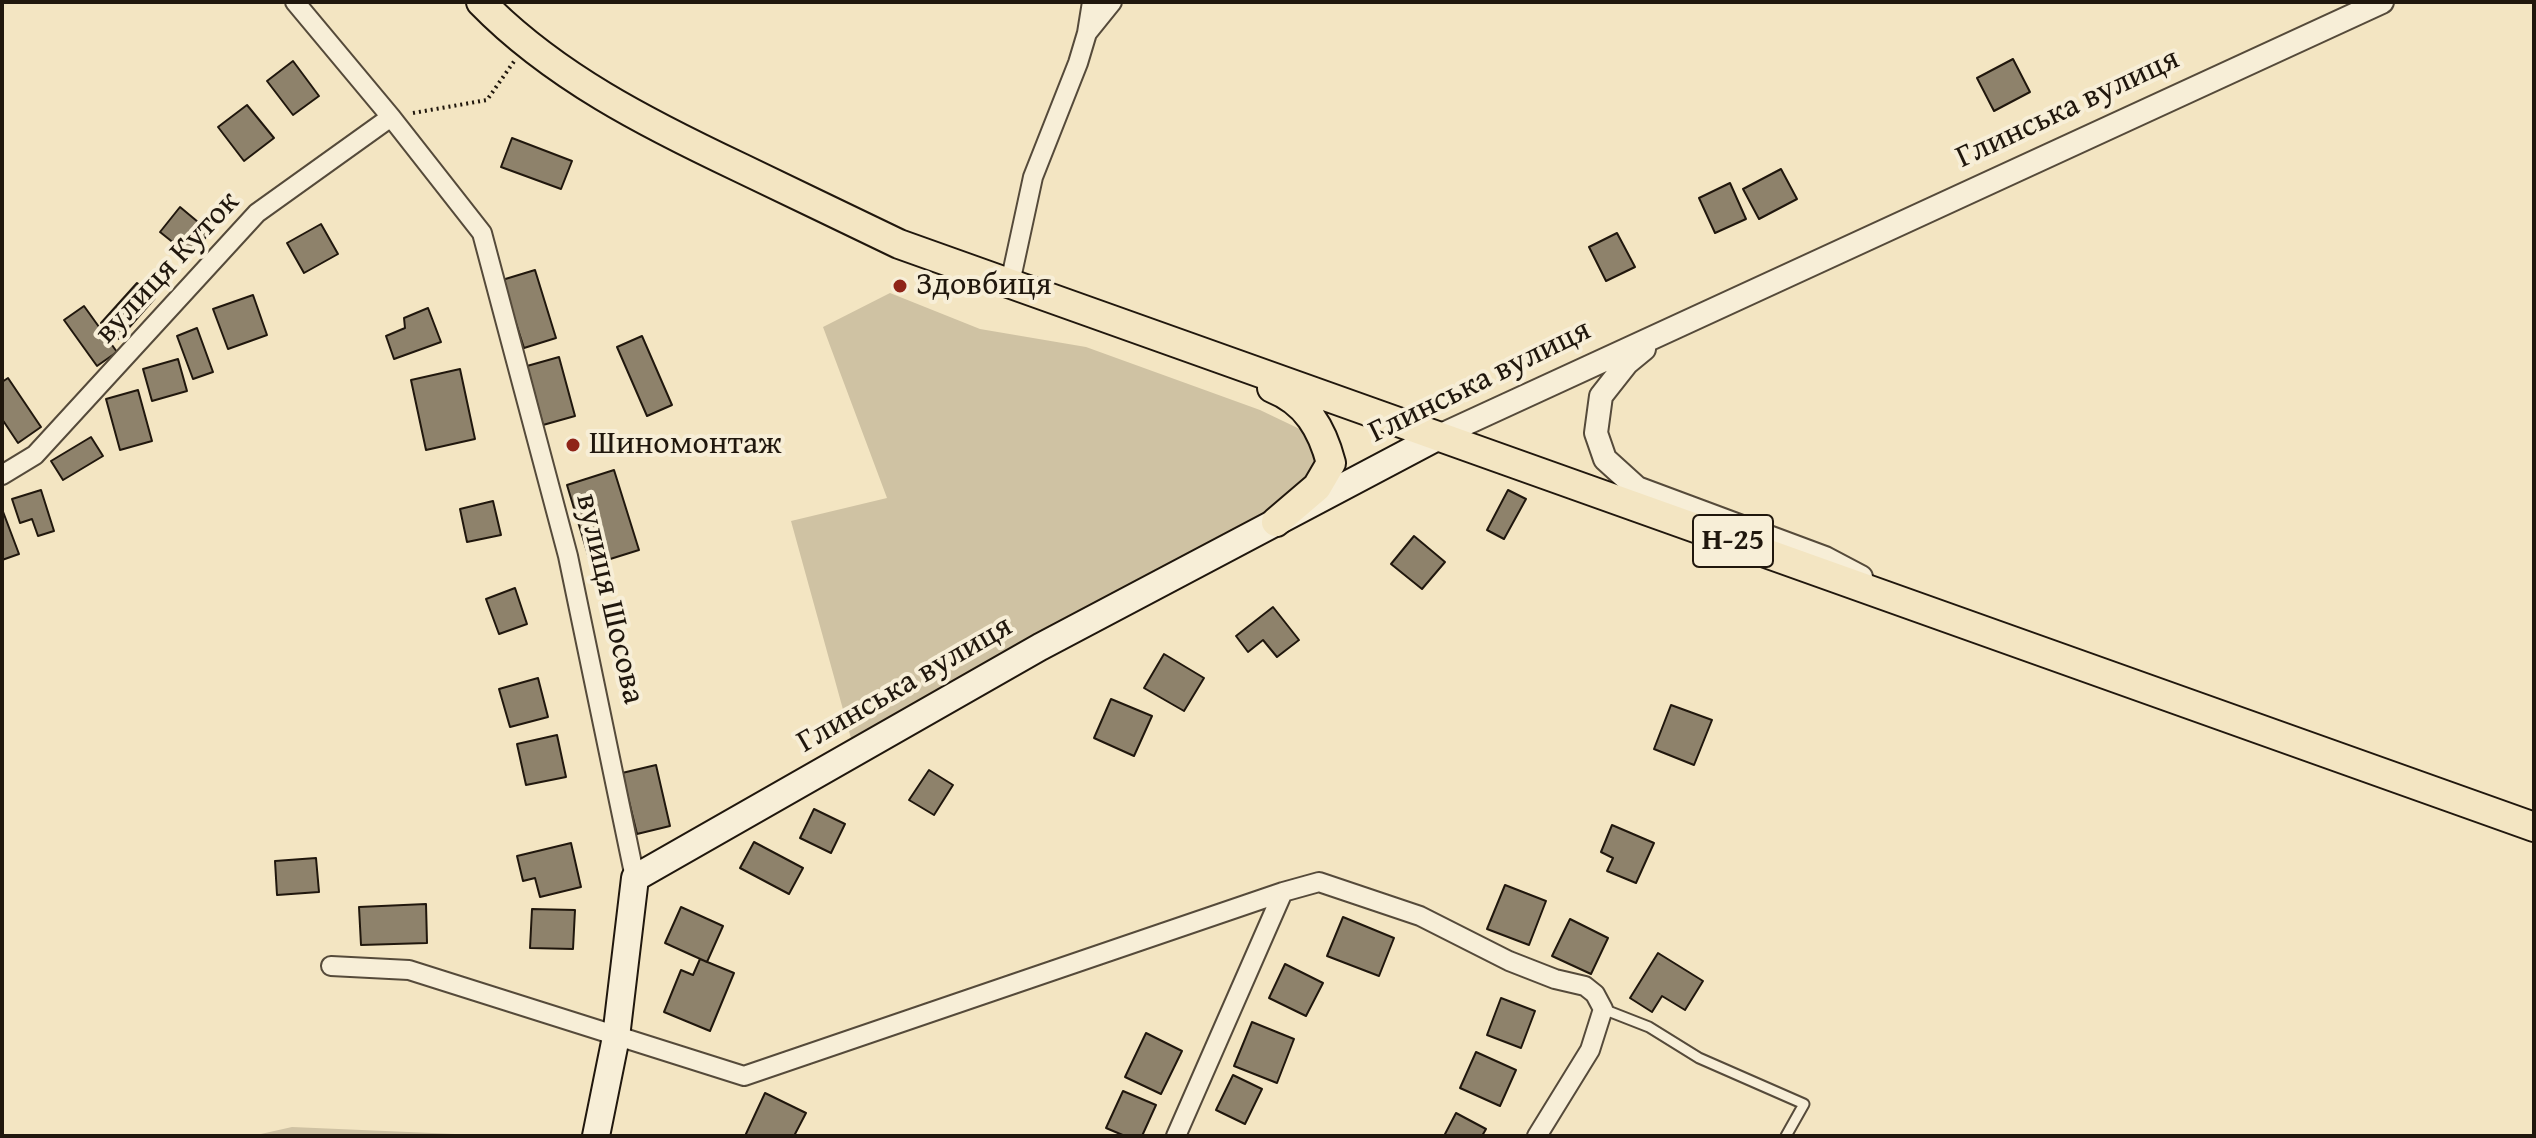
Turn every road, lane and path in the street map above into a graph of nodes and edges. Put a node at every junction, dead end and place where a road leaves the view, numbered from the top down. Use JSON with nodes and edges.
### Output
{"nodes":[{"id":1,"x":295,"y":2,"type":"edge"},
{"id":2,"x":1092,"y":2,"type":"edge"},
{"id":3,"x":1112,"y":2,"type":"edge"},
{"id":4,"x":2382,"y":2,"type":"edge"},
{"id":5,"x":496,"y":8,"type":"edge"},
{"id":6,"x":1087,"y":33,"type":"junction"},
{"id":7,"x":530,"y":44,"type":"junction"},
{"id":8,"x":391,"y":117,"type":"junction"},
{"id":9,"x":1010,"y":283,"type":"junction"},
{"id":10,"x":1660,"y":334,"type":"junction"},
{"id":11,"x":1179,"y":343,"type":"junction"},
{"id":12,"x":1439,"y":436,"type":"junction"},
{"id":13,"x":2,"y":475,"type":"edge"},
{"id":14,"x":1276,"y":522,"type":"junction"},
{"id":15,"x":1919,"y":607,"type":"junction"},
{"id":16,"x":2534,"y":827,"type":"edge"},
{"id":17,"x":635,"y":878,"type":"junction"},
{"id":18,"x":1283,"y":892,"type":"junction"},
{"id":19,"x":331,"y":966,"type":"dead end"},
{"id":20,"x":1603,"y":1009,"type":"junction"},
{"id":21,"x":616,"y":1037,"type":"junction"},
{"id":22,"x":596,"y":1136,"type":"edge"},
{"id":23,"x":1176,"y":1136,"type":"edge"},
{"id":24,"x":1537,"y":1136,"type":"edge"},
{"id":25,"x":1786,"y":1136,"type":"edge"}],
"edges":[{"from":1,"to":8,"type":"street","name":"вулиця Шосова"},
{"from":2,"to":6,"type":"street"},
{"from":3,"to":6,"type":"street"},
{"from":4,"to":10,"type":"street","name":"Глинська вулиця"},
{"from":5,"to":7,"type":"main road","number":"Н-25"},
{"from":6,"to":9,"type":"street"},
{"from":7,"to":8,"type":"path"},
{"from":7,"to":9,"type":"main road","number":"Н-25"},
{"from":8,"to":13,"type":"street","name":"вулиця Куток"},
{"from":8,"to":17,"type":"street","name":"вулиця Шосова"},
{"from":9,"to":11,"type":"main road","number":"Н-25"},
{"from":10,"to":12,"type":"street","name":"Глинська вулиця"},
{"from":10,"to":15,"type":"street"},
{"from":11,"to":12,"type":"main road","number":"Н-25"},
{"from":11,"to":14,"type":"main road"},
{"from":12,"to":14,"type":"main road","name":"Глинська вулиця"},
{"from":12,"to":15,"type":"main road","number":"Н-25"},
{"from":14,"to":17,"type":"main road","name":"Глинська вулиця"},
{"from":15,"to":16,"type":"main road","number":"Н-25"},
{"from":17,"to":21,"type":"main road","name":"вулиця Шосова"},
{"from":18,"to":20,"type":"street"},
{"from":18,"to":21,"type":"street"},
{"from":18,"to":23,"type":"street"},
{"from":19,"to":21,"type":"street"},
{"from":20,"to":24,"type":"street"},
{"from":20,"to":25,"type":"lane"},
{"from":21,"to":22,"type":"main road","name":"вулиця Шосова"}]}
